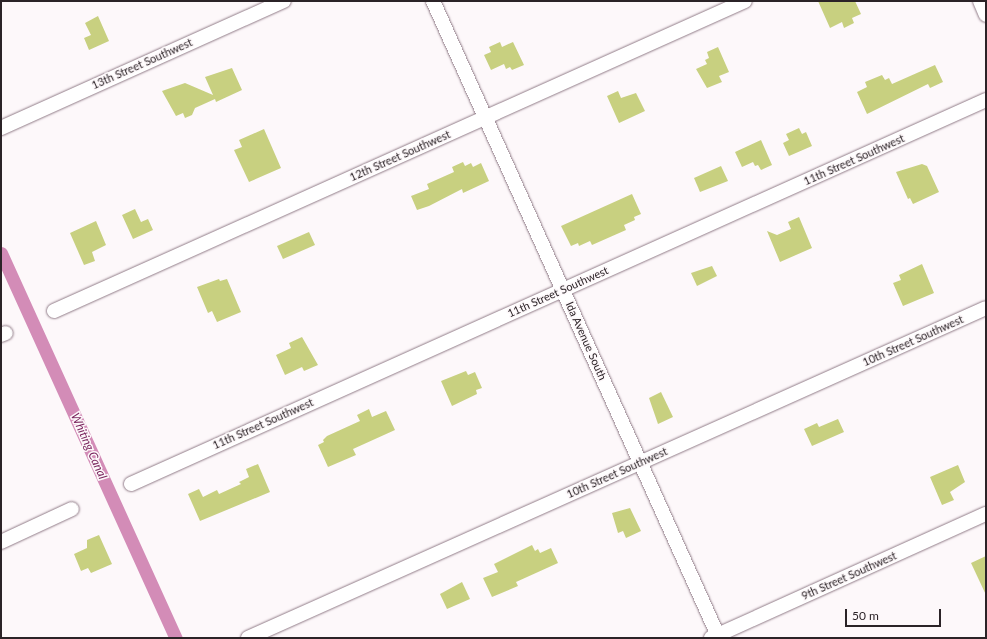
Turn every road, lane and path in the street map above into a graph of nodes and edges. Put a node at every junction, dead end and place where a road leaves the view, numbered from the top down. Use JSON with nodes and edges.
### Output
{"nodes":[{"id":1,"x":284,"y":1,"type":"edge"},
{"id":2,"x":433,"y":1,"type":"edge"},
{"id":3,"x":746,"y":1,"type":"edge"},
{"id":4,"x":980,"y":1,"type":"edge"},
{"id":5,"x":986,"y":15,"type":"edge"},
{"id":6,"x":986,"y":100,"type":"edge"},
{"id":7,"x":485,"y":118,"type":"junction"},
{"id":8,"x":1,"y":128,"type":"edge"},
{"id":9,"x":562,"y":290,"type":"junction"},
{"id":10,"x":986,"y":308,"type":"edge"},
{"id":11,"x":54,"y":311,"type":"dead end"},
{"id":12,"x":640,"y":463,"type":"junction"},
{"id":13,"x":131,"y":484,"type":"dead end"},
{"id":14,"x":72,"y":509,"type":"dead end"},
{"id":15,"x":986,"y":514,"type":"edge"},
{"id":16,"x":1,"y":542,"type":"edge"},
{"id":17,"x":716,"y":637,"type":"edge"},
{"id":18,"x":248,"y":638,"type":"edge"}],
"edges":[{"from":1,"to":8,"type":"street","name":"13th Street Southwest"},
{"from":2,"to":7,"type":"street","name":"Ida Avenue South"},
{"from":3,"to":7,"type":"street","name":"12th Street Southwest"},
{"from":4,"to":5,"type":"street"},
{"from":6,"to":9,"type":"street","name":"11th Street Southwest"},
{"from":7,"to":9,"type":"street","name":"Ida Avenue South"},
{"from":7,"to":11,"type":"street","name":"12th Street Southwest"},
{"from":9,"to":12,"type":"street","name":"Ida Avenue South"},
{"from":9,"to":13,"type":"street","name":"11th Street Southwest"},
{"from":10,"to":12,"type":"street","name":"10th Street Southwest"},
{"from":12,"to":17,"type":"street","name":"Ida Avenue South"},
{"from":12,"to":18,"type":"street","name":"10th Street Southwest"},
{"from":14,"to":16,"type":"street"},
{"from":15,"to":17,"type":"street","name":"9th Street Southwest"}]}
